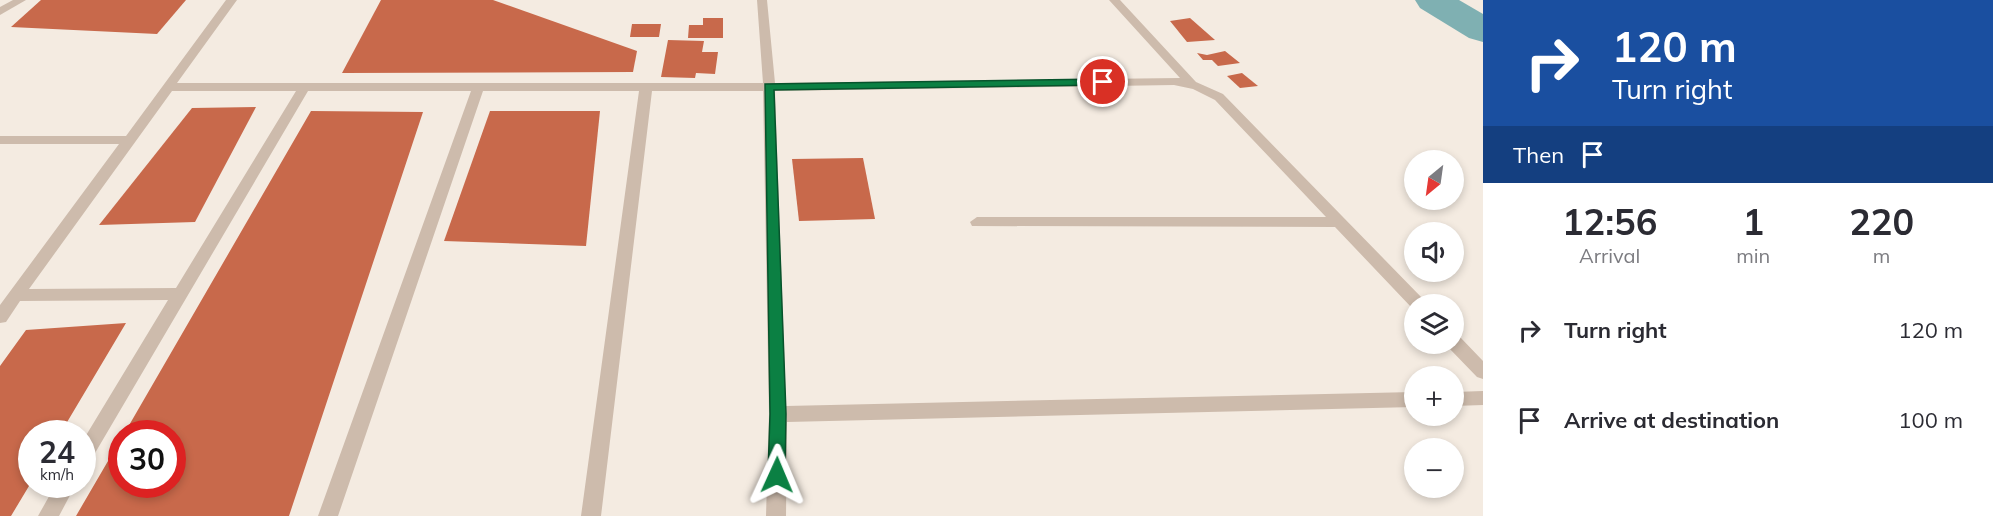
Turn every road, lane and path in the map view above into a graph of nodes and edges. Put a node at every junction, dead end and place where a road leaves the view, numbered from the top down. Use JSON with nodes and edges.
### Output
{"nodes":[{"id":1,"x":21,"y":0,"type":"edge"},
{"id":2,"x":232,"y":0,"type":"edge"},
{"id":3,"x":762,"y":0,"type":"edge"},
{"id":4,"x":1114,"y":0,"type":"edge"},
{"id":5,"x":1,"y":12,"type":"edge"},
{"id":6,"x":1191,"y":83,"type":"junction"},
{"id":7,"x":479,"y":86,"type":"junction"},
{"id":8,"x":646,"y":86,"type":"junction"},
{"id":9,"x":169,"y":87,"type":"junction"},
{"id":10,"x":304,"y":87,"type":"junction"},
{"id":11,"x":769,"y":87,"type":"junction"},
{"id":12,"x":0,"y":140,"type":"edge"},
{"id":13,"x":131,"y":140,"type":"junction"},
{"id":14,"x":977,"y":222,"type":"dead end"},
{"id":15,"x":1339,"y":222,"type":"junction"},
{"id":16,"x":181,"y":294,"type":"junction"},
{"id":17,"x":1408,"y":294,"type":"edge"},
{"id":18,"x":17,"y":295,"type":"junction"},
{"id":19,"x":0,"y":317,"type":"edge"},
{"id":20,"x":1464,"y":352,"type":"edge"},
{"id":21,"x":1483,"y":372,"type":"edge"},
{"id":22,"x":1483,"y":398,"type":"edge"},
{"id":23,"x":1464,"y":399,"type":"edge"},
{"id":24,"x":1404,"y":400,"type":"edge"},
{"id":25,"x":778,"y":414,"type":"junction"},
{"id":26,"x":96,"y":436,"type":"edge"},
{"id":27,"x":59,"y":498,"type":"edge"},
{"id":28,"x":48,"y":516,"type":"edge"},
{"id":29,"x":328,"y":516,"type":"edge"},
{"id":30,"x":591,"y":516,"type":"edge"},
{"id":31,"x":776,"y":516,"type":"edge"}],
"edges":[{"from":1,"to":5,"type":"street"},
{"from":2,"to":9,"type":"street"},
{"from":3,"to":11,"type":"street"},
{"from":4,"to":6,"type":"street"},
{"from":6,"to":11,"type":"street"},
{"from":6,"to":15,"type":"street"},
{"from":7,"to":8,"type":"street"},
{"from":7,"to":10,"type":"street"},
{"from":7,"to":29,"type":"street"},
{"from":8,"to":11,"type":"street"},
{"from":8,"to":30,"type":"street"},
{"from":9,"to":10,"type":"street"},
{"from":9,"to":13,"type":"street"},
{"from":10,"to":16,"type":"street"},
{"from":11,"to":25,"type":"street"},
{"from":12,"to":13,"type":"street"},
{"from":13,"to":18,"type":"street"},
{"from":14,"to":15,"type":"street"},
{"from":15,"to":17,"type":"street"},
{"from":16,"to":18,"type":"street"},
{"from":16,"to":26,"type":"street"},
{"from":18,"to":19,"type":"street"},
{"from":20,"to":21,"type":"street"},
{"from":22,"to":23,"type":"street"},
{"from":24,"to":25,"type":"street"},
{"from":25,"to":31,"type":"street"},
{"from":27,"to":28,"type":"street"}]}
